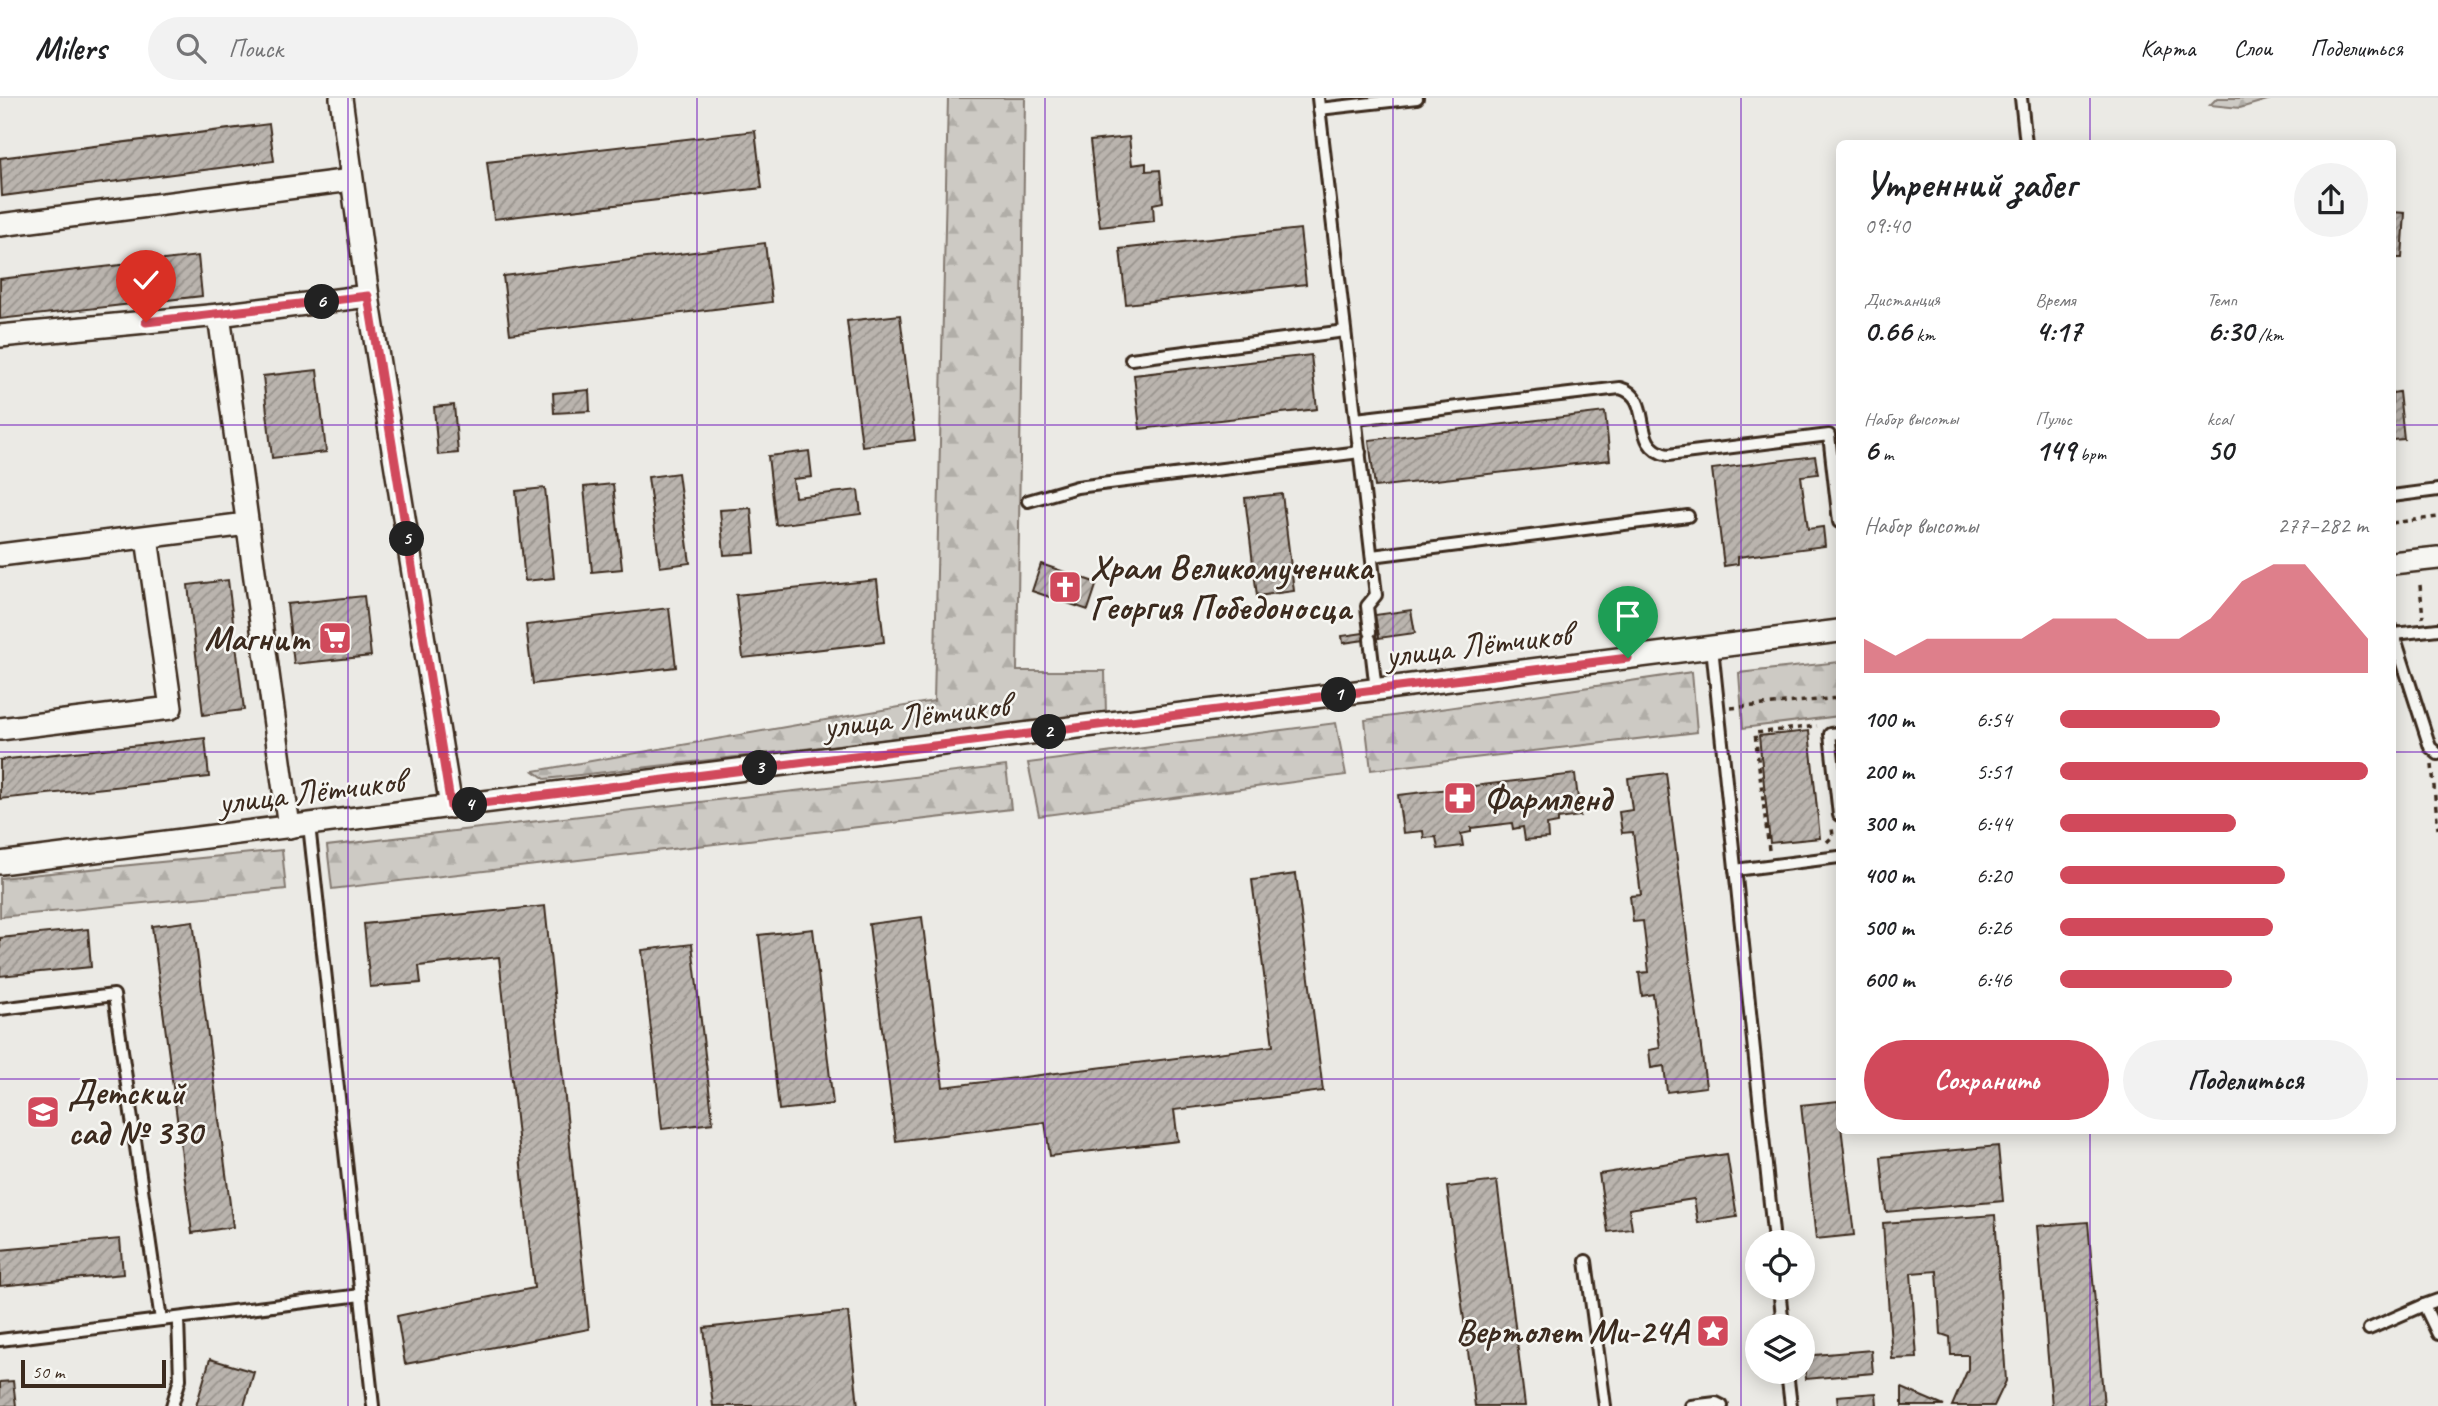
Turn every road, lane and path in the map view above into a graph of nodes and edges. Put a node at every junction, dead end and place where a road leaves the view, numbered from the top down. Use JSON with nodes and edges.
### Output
{"nodes":[{"id":1,"x":341,"y":98,"type":"edge"},
{"id":2,"x":1417,"y":98,"type":"edge"},
{"id":3,"x":2021,"y":98,"type":"edge"},
{"id":4,"x":1319,"y":104,"type":"edge"},
{"id":5,"x":2026,"y":140,"type":"edge"},
{"id":6,"x":351,"y":180,"type":"junction"},
{"id":7,"x":0,"y":225,"type":"edge"},
{"id":8,"x":368,"y":296,"type":"junction"},
{"id":9,"x":219,"y":315,"type":"junction"},
{"id":10,"x":1345,"y":331,"type":"junction"},
{"id":11,"x":0,"y":336,"type":"edge"},
{"id":12,"x":1131,"y":359,"type":"dead end"},
{"id":13,"x":1356,"y":419,"type":"junction"},
{"id":14,"x":1836,"y":429,"type":"edge"},
{"id":15,"x":1829,"y":435,"type":"junction"},
{"id":16,"x":1360,"y":452,"type":"junction"},
{"id":17,"x":2438,"y":491,"type":"edge"},
{"id":18,"x":1836,"y":496,"type":"edge"},
{"id":19,"x":2396,"y":496,"type":"edge"},
{"id":20,"x":1028,"y":502,"type":"dead end"},
{"id":21,"x":1688,"y":516,"type":"dead end"},
{"id":22,"x":2438,"y":517,"type":"edge"},
{"id":23,"x":2396,"y":522,"type":"edge"},
{"id":24,"x":247,"y":524,"type":"junction"},
{"id":25,"x":147,"y":538,"type":"junction"},
{"id":26,"x":0,"y":555,"type":"edge"},
{"id":27,"x":1372,"y":556,"type":"junction"},
{"id":28,"x":2438,"y":558,"type":"edge"},
{"id":29,"x":2396,"y":563,"type":"edge"},
{"id":30,"x":2420,"y":585,"type":"dead end"},
{"id":31,"x":2438,"y":629,"type":"edge"},
{"id":32,"x":1836,"y":631,"type":"edge"},
{"id":33,"x":2396,"y":631,"type":"edge"},
{"id":34,"x":2425,"y":631,"type":"junction"},
{"id":35,"x":2396,"y":640,"type":"edge"},
{"id":36,"x":1712,"y":647,"type":"junction"},
{"id":37,"x":1376,"y":690,"type":"junction"},
{"id":38,"x":1836,"y":698,"type":"edge"},
{"id":39,"x":1718,"y":709,"type":"junction"},
{"id":40,"x":0,"y":729,"type":"edge"},
{"id":41,"x":1835,"y":734,"type":"edge"},
{"id":42,"x":2437,"y":754,"type":"edge"},
{"id":43,"x":451,"y":807,"type":"junction"},
{"id":44,"x":1835,"y":819,"type":"edge"},
{"id":45,"x":299,"y":826,"type":"junction"},
{"id":46,"x":2438,"y":829,"type":"edge"},
{"id":47,"x":1825,"y":845,"type":"dead end"},
{"id":48,"x":1780,"y":850,"type":"dead end"},
{"id":49,"x":1836,"y":857,"type":"edge"},
{"id":50,"x":0,"y":863,"type":"edge"},
{"id":51,"x":1735,"y":870,"type":"junction"},
{"id":52,"x":0,"y":1009,"type":"edge"},
{"id":53,"x":1773,"y":1230,"type":"edge"},
{"id":54,"x":1586,"y":1261,"type":"dead end"},
{"id":55,"x":360,"y":1295,"type":"junction"},
{"id":56,"x":2438,"y":1300,"type":"edge"},
{"id":57,"x":2424,"y":1305,"type":"junction"},
{"id":58,"x":178,"y":1318,"type":"junction"},
{"id":59,"x":161,"y":1320,"type":"junction"},
{"id":60,"x":2369,"y":1329,"type":"dead end"},
{"id":61,"x":2438,"y":1334,"type":"edge"},
{"id":62,"x":0,"y":1340,"type":"edge"},
{"id":63,"x":1788,"y":1384,"type":"edge"},
{"id":64,"x":172,"y":1406,"type":"edge"},
{"id":65,"x":373,"y":1406,"type":"edge"},
{"id":66,"x":1605,"y":1406,"type":"edge"},
{"id":67,"x":1691,"y":1406,"type":"edge"},
{"id":68,"x":1722,"y":1406,"type":"edge"},
{"id":69,"x":1791,"y":1406,"type":"edge"}],
"edges":[{"from":1,"to":6,"type":"street"},
{"from":2,"to":4,"type":"lane"},
{"from":3,"to":5,"type":"lane"},
{"from":4,"to":10,"type":"lane"},
{"from":6,"to":7,"type":"street"},
{"from":6,"to":8,"type":"street"},
{"from":8,"to":9,"type":"street"},
{"from":8,"to":43,"type":"street"},
{"from":9,"to":11,"type":"street"},
{"from":9,"to":24,"type":"street"},
{"from":10,"to":12,"type":"lane"},
{"from":10,"to":13,"type":"lane"},
{"from":13,"to":15,"type":"lane"},
{"from":13,"to":16,"type":"lane"},
{"from":14,"to":15,"type":"lane"},
{"from":15,"to":18,"type":"lane"},
{"from":16,"to":20,"type":"lane"},
{"from":16,"to":27,"type":"lane"},
{"from":17,"to":19,"type":"lane"},
{"from":21,"to":27,"type":"lane"},
{"from":22,"to":23,"type":"path"},
{"from":24,"to":25,"type":"street"},
{"from":24,"to":45,"type":"street"},
{"from":25,"to":26,"type":"street"},
{"from":25,"to":40,"type":"street"},
{"from":27,"to":37,"type":"lane"},
{"from":28,"to":29,"type":"street"},
{"from":30,"to":34,"type":"path"},
{"from":31,"to":34,"type":"lane"},
{"from":32,"to":36,"type":"street","name":"улица Лётчиков"},
{"from":33,"to":34,"type":"lane"},
{"from":35,"to":42,"type":"lane"},
{"from":36,"to":37,"type":"street","name":"улица Лётчиков"},
{"from":36,"to":39,"type":"lane"},
{"from":37,"to":43,"type":"street","name":"улица Лётчиков"},
{"from":38,"to":39,"type":"path"},
{"from":39,"to":51,"type":"lane"},
{"from":41,"to":44,"type":"lane"},
{"from":41,"to":48,"type":"path"},
{"from":42,"to":46,"type":"path"},
{"from":43,"to":45,"type":"street","name":"улица Лётчиков"},
{"from":44,"to":47,"type":"path"},
{"from":45,"to":50,"type":"street","name":"улица Лётчиков"},
{"from":45,"to":55,"type":"lane"},
{"from":49,"to":51,"type":"lane"},
{"from":51,"to":53,"type":"lane"},
{"from":52,"to":59,"type":"lane"},
{"from":54,"to":66,"type":"lane"},
{"from":55,"to":58,"type":"lane"},
{"from":55,"to":65,"type":"lane"},
{"from":56,"to":57,"type":"lane"},
{"from":57,"to":60,"type":"lane"},
{"from":57,"to":61,"type":"lane"},
{"from":58,"to":59,"type":"lane"},
{"from":58,"to":64,"type":"lane"},
{"from":59,"to":62,"type":"lane"},
{"from":63,"to":69,"type":"lane"},
{"from":67,"to":68,"type":"lane"}]}
